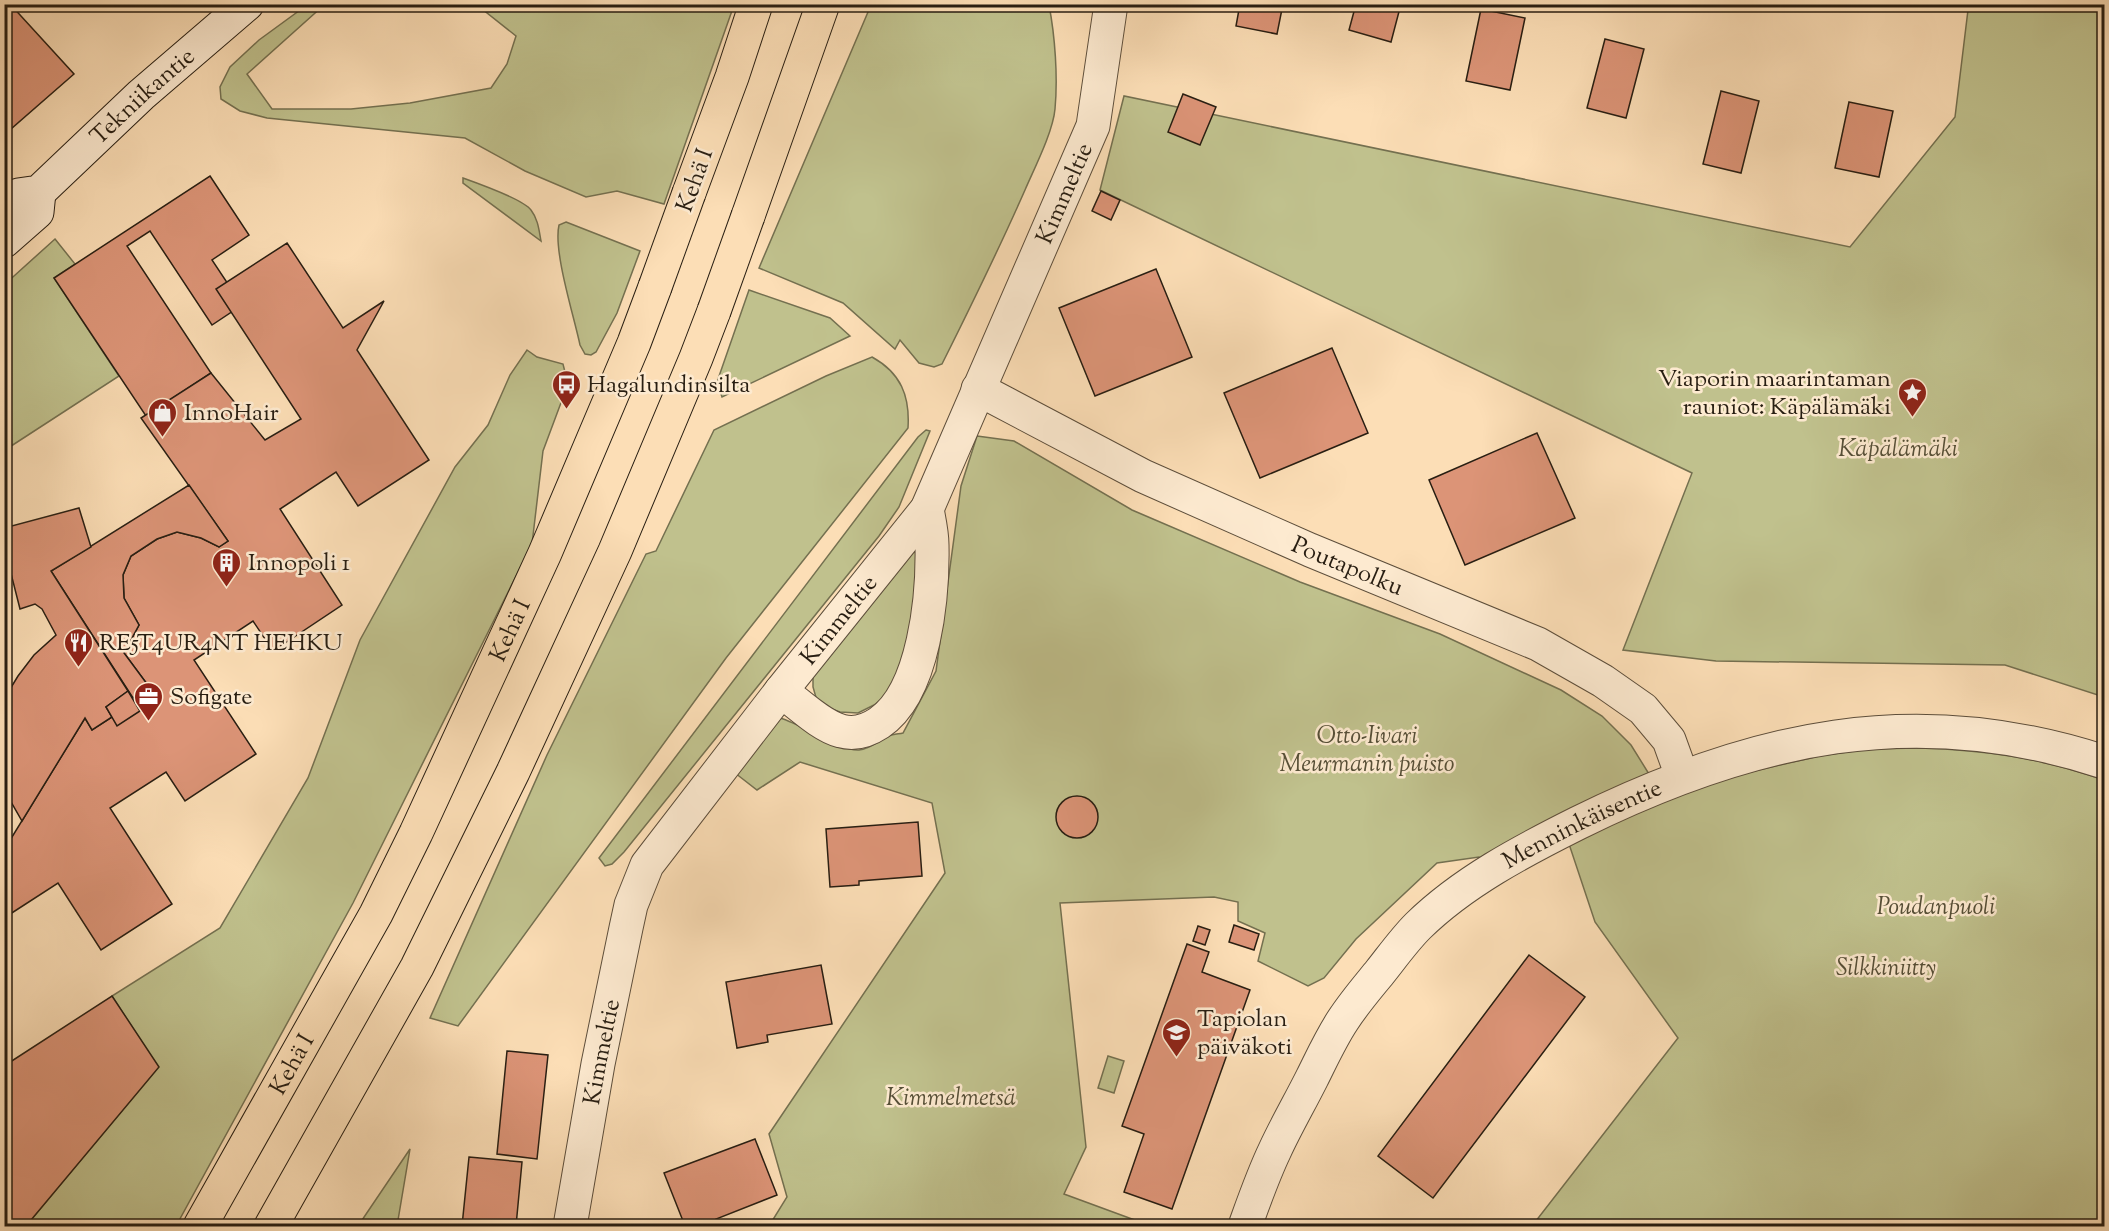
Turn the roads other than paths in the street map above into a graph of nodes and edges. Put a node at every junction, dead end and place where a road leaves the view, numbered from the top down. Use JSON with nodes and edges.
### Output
{"nodes":[{"id":1,"x":247,"y":4,"type":"edge"},
{"id":2,"x":756,"y":4,"type":"edge"},
{"id":3,"x":823,"y":4,"type":"edge"},
{"id":4,"x":1111,"y":4,"type":"edge"},
{"id":5,"x":39,"y":192,"type":"junction"},
{"id":6,"x":4,"y":206,"type":"edge"},
{"id":7,"x":4,"y":241,"type":"edge"},
{"id":8,"x":978,"y":388,"type":"junction"},
{"id":9,"x":927,"y":509,"type":"junction"},
{"id":10,"x":781,"y":690,"type":"junction"},
{"id":11,"x":2104,"y":762,"type":"edge"},
{"id":12,"x":1682,"y":777,"type":"junction"},
{"id":13,"x":200,"y":1227,"type":"edge"},
{"id":14,"x":271,"y":1227,"type":"edge"},
{"id":15,"x":570,"y":1227,"type":"edge"},
{"id":16,"x":1245,"y":1227,"type":"edge"}],
"edges":[{"from":1,"to":5,"type":"street","name":"Tekniikantie"},
{"from":2,"to":13,"type":"highway","name":"Kehä I","bridge":true},
{"from":3,"to":14,"type":"highway","bridge":true},
{"from":4,"to":8,"type":"street","name":"Kimmeltie"},
{"from":5,"to":6,"type":"street","name":"Tekniikantie"},
{"from":5,"to":7,"type":"street","name":"Tekniikantie"},
{"from":8,"to":9,"type":"street","name":"Kimmeltie"},
{"from":8,"to":12,"type":"street","name":"Poutapolku"},
{"from":9,"to":10,"type":"street","name":"Kimmeltie"},
{"from":9,"to":10,"type":"street"},
{"from":10,"to":15,"type":"street","name":"Kimmeltie"},
{"from":11,"to":12,"type":"street","name":"Menninkäisentie"},
{"from":12,"to":16,"type":"street","name":"Menninkäisentie"}]}
